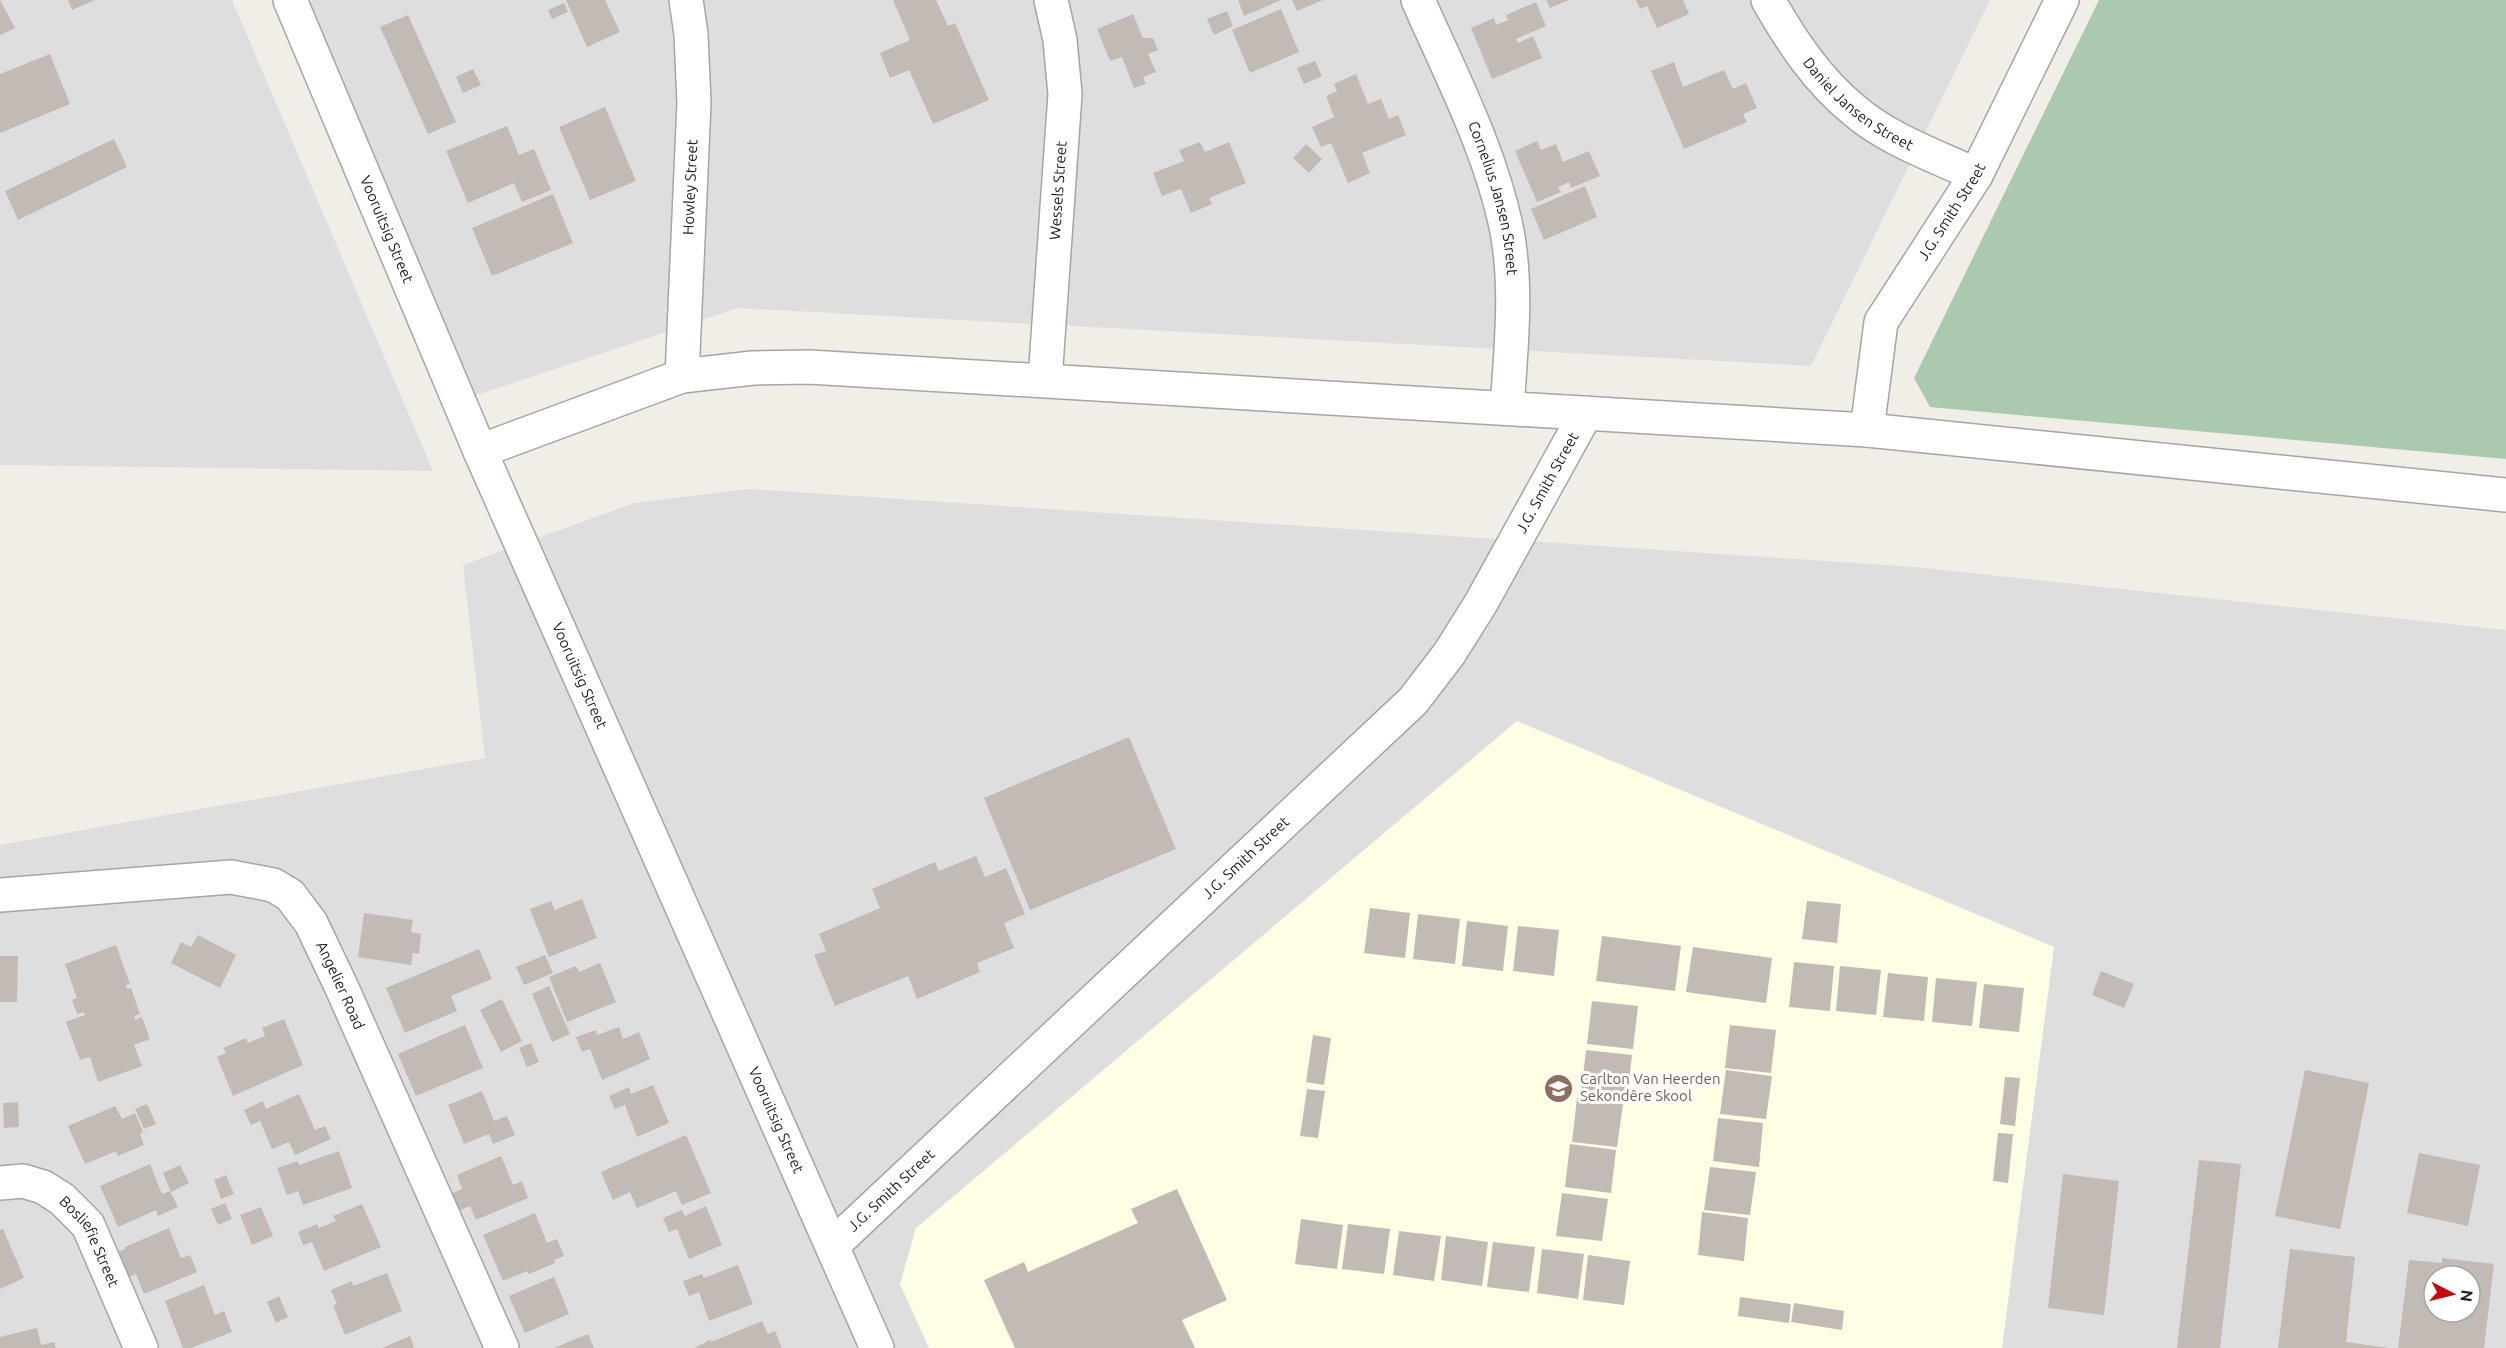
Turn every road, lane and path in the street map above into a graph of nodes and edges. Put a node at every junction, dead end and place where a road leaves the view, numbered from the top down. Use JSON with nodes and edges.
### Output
{"nodes":[{"id":1,"x":290,"y":0,"type":"edge"},
{"id":2,"x":686,"y":0,"type":"edge"},
{"id":3,"x":1051,"y":0,"type":"edge"},
{"id":4,"x":1418,"y":0,"type":"edge"},
{"id":5,"x":1768,"y":0,"type":"edge"},
{"id":6,"x":2062,"y":0,"type":"edge"},
{"id":7,"x":1976,"y":175,"type":"junction"},
{"id":8,"x":682,"y":376,"type":"junction"},
{"id":9,"x":1046,"y":380,"type":"junction"},
{"id":10,"x":1508,"y":408,"type":"junction"},
{"id":11,"x":1586,"y":413,"type":"junction"},
{"id":12,"x":1867,"y":430,"type":"junction"},
{"id":13,"x":480,"y":451,"type":"junction"},
{"id":14,"x":2506,"y":495,"type":"edge"},
{"id":15,"x":0,"y":895,"type":"edge"},
{"id":16,"x":0,"y":1183,"type":"edge"},
{"id":17,"x":833,"y":1245,"type":"junction"},
{"id":18,"x":141,"y":1348,"type":"edge"},
{"id":19,"x":502,"y":1348,"type":"edge"},
{"id":20,"x":877,"y":1348,"type":"edge"}],
"edges":[{"from":1,"to":13,"type":"street","name":"Vooruitsig Street"},
{"from":2,"to":8,"type":"street","name":"Howley Street"},
{"from":3,"to":9,"type":"street","name":"Wessels Street"},
{"from":4,"to":10,"type":"street","name":"Cornelius Jansen Street"},
{"from":5,"to":7,"type":"street","name":"Daniel Jansen Street"},
{"from":6,"to":7,"type":"street","name":"J.G. Smith Street"},
{"from":7,"to":12,"type":"street","name":"J.G. Smith Street"},
{"from":8,"to":9,"type":"street"},
{"from":8,"to":13,"type":"street"},
{"from":9,"to":10,"type":"street"},
{"from":10,"to":11,"type":"street"},
{"from":11,"to":12,"type":"street"},
{"from":11,"to":17,"type":"street","name":"J.G. Smith Street"},
{"from":12,"to":14,"type":"street"},
{"from":13,"to":17,"type":"street","name":"Vooruitsig Street"},
{"from":15,"to":19,"type":"street","name":"Angelier Road"},
{"from":16,"to":18,"type":"street","name":"Bosliefie Street"},
{"from":17,"to":20,"type":"street","name":"Vooruitsig Street"}]}
